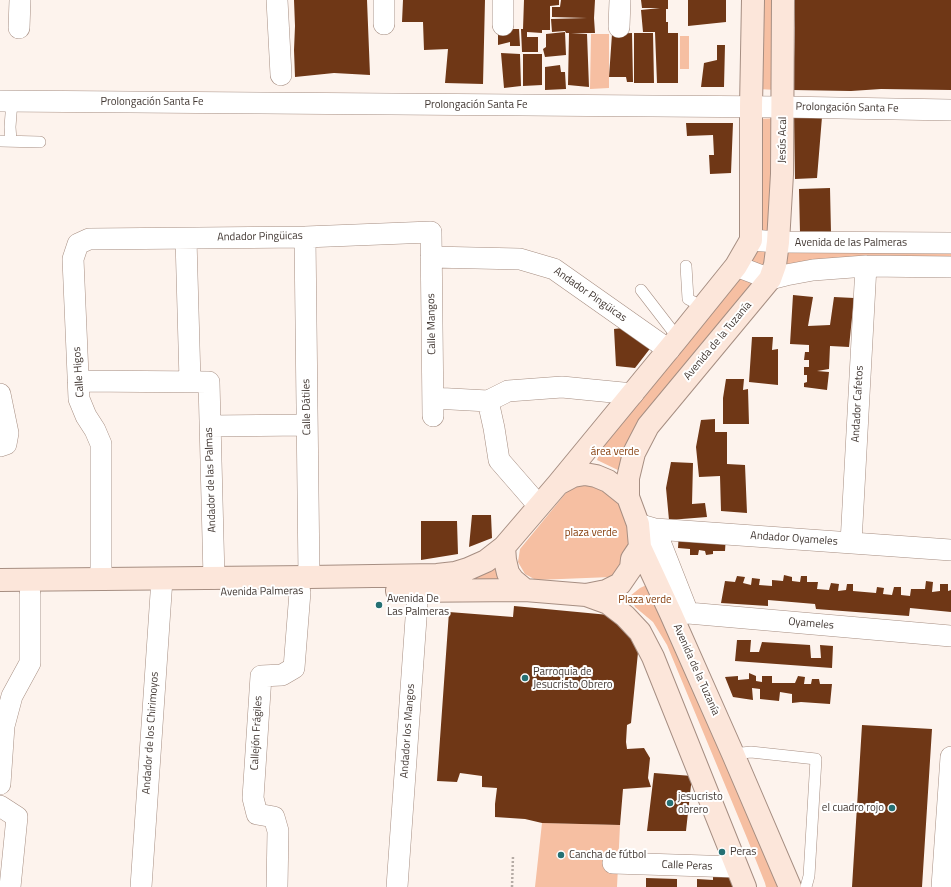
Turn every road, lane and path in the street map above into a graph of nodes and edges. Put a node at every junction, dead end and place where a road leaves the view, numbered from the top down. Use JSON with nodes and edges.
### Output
{"nodes":[{"id":1,"x":20,"y":0,"type":"edge"},
{"id":2,"x":277,"y":0,"type":"edge"},
{"id":3,"x":384,"y":0,"type":"edge"},
{"id":4,"x":503,"y":0,"type":"edge"},
{"id":5,"x":620,"y":0,"type":"edge"},
{"id":6,"x":753,"y":0,"type":"edge"},
{"id":7,"x":784,"y":0,"type":"edge"},
{"id":8,"x":384,"y":24,"type":"dead end"},
{"id":9,"x":503,"y":25,"type":"dead end"},
{"id":10,"x":619,"y":26,"type":"dead end"},
{"id":11,"x":19,"y":28,"type":"dead end"},
{"id":12,"x":281,"y":75,"type":"dead end"},
{"id":13,"x":6,"y":101,"type":"edge"},
{"id":14,"x":751,"y":107,"type":"junction"},
{"id":15,"x":784,"y":107,"type":"junction"},
{"id":16,"x":951,"y":110,"type":"edge"},
{"id":17,"x":5,"y":141,"type":"edge"},
{"id":18,"x":40,"y":142,"type":"dead end"},
{"id":19,"x":431,"y":232,"type":"joint"},
{"id":20,"x":305,"y":237,"type":"junction"},
{"id":21,"x":89,"y":239,"type":"joint"},
{"id":22,"x":186,"y":239,"type":"junction"},
{"id":23,"x":751,"y":240,"type":"junction"},
{"id":24,"x":778,"y":242,"type":"junction"},
{"id":25,"x":951,"y":243,"type":"edge"},
{"id":26,"x":431,"y":257,"type":"junction"},
{"id":27,"x":686,"y":266,"type":"dead end"},
{"id":28,"x":736,"y":266,"type":"junction"},
{"id":29,"x":866,"y":266,"type":"junction"},
{"id":30,"x":951,"y":266,"type":"edge"},
{"id":31,"x":770,"y":279,"type":"junction"},
{"id":32,"x":641,"y":290,"type":"dead end"},
{"id":33,"x":703,"y":307,"type":"junction"},
{"id":34,"x":673,"y":344,"type":"junction"},
{"id":35,"x":199,"y":381,"type":"junction"},
{"id":36,"x":78,"y":382,"type":"junction"},
{"id":37,"x":0,"y":394,"type":"edge"},
{"id":38,"x":633,"y":394,"type":"junction"},
{"id":39,"x":488,"y":401,"type":"junction"},
{"id":40,"x":307,"y":425,"type":"junction"},
{"id":41,"x":210,"y":426,"type":"junction"},
{"id":42,"x":4,"y":440,"type":"edge"},
{"id":43,"x":558,"y":484,"type":"junction"},
{"id":44,"x":628,"y":497,"type":"junction"},
{"id":45,"x":539,"y":506,"type":"junction"},
{"id":46,"x":646,"y":526,"type":"junction"},
{"id":47,"x":851,"y":543,"type":"junction"},
{"id":48,"x":504,"y":547,"type":"junction"},
{"id":49,"x":640,"y":547,"type":"junction"},
{"id":50,"x":951,"y":550,"type":"edge"},
{"id":51,"x":214,"y":578,"type":"junction"},
{"id":52,"x":101,"y":579,"type":"junction"},
{"id":53,"x":0,"y":580,"type":"edge"},
{"id":54,"x":418,"y":583,"type":"junction"},
{"id":55,"x":304,"y":585,"type":"junction"},
{"id":56,"x":161,"y":586,"type":"junction"},
{"id":57,"x":525,"y":590,"type":"junction"},
{"id":58,"x":0,"y":594,"type":"edge"},
{"id":59,"x":30,"y":594,"type":"junction"},
{"id":60,"x":586,"y":595,"type":"junction"},
{"id":61,"x":679,"y":614,"type":"junction"},
{"id":62,"x":951,"y":636,"type":"edge"},
{"id":63,"x":733,"y":754,"type":"junction"},
{"id":64,"x":951,"y":757,"type":"edge"},
{"id":65,"x":0,"y":784,"type":"edge"},
{"id":66,"x":0,"y":806,"type":"edge"},
{"id":67,"x":513,"y":856,"type":"dead end"},
{"id":68,"x":613,"y":863,"type":"dead end"},
{"id":69,"x":741,"y":877,"type":"edge"},
{"id":70,"x":10,"y":887,"type":"edge"},
{"id":71,"x":141,"y":887,"type":"edge"},
{"id":72,"x":277,"y":887,"type":"edge"},
{"id":73,"x":397,"y":887,"type":"edge"},
{"id":74,"x":512,"y":887,"type":"edge"},
{"id":75,"x":790,"y":887,"type":"edge"},
{"id":76,"x":806,"y":887,"type":"edge"},
{"id":77,"x":942,"y":887,"type":"edge"}],
"edges":[{"from":1,"to":11,"type":"street"},
{"from":2,"to":12,"type":"street"},
{"from":3,"to":8,"type":"street"},
{"from":4,"to":9,"type":"street"},
{"from":5,"to":10,"type":"street"},
{"from":6,"to":14,"type":"street"},
{"from":7,"to":15,"type":"street","name":"Jesús Acal"},
{"from":13,"to":14,"type":"street","name":"Prolongación Santa Fe"},
{"from":13,"to":17,"type":"lane"},
{"from":14,"to":15,"type":"street","name":"Prolongación Santa Fe"},
{"from":14,"to":23,"type":"street"},
{"from":15,"to":16,"type":"street","name":"Prolongación Santa Fe"},
{"from":15,"to":24,"type":"street","name":"Jesús Acal"},
{"from":17,"to":18,"type":"lane"},
{"from":19,"to":20,"type":"street","name":"Andador Pingüicas"},
{"from":19,"to":26,"type":"street","name":"Calle Mangos"},
{"from":20,"to":22,"type":"street","name":"Andador Pingüicas"},
{"from":20,"to":40,"type":"street","name":"Calle Dátiles"},
{"from":21,"to":22,"type":"street","name":"Andador Pingüicas"},
{"from":21,"to":36,"type":"street","name":"Calle Higos"},
{"from":22,"to":35,"type":"street","name":"Andador de las Palmas"},
{"from":23,"to":24,"type":"street","name":"Avenida de las Palmeras"},
{"from":23,"to":28,"type":"street"},
{"from":24,"to":25,"type":"street","name":"Avenida de las Palmeras"},
{"from":24,"to":31,"type":"street","name":"Jesús Acal"},
{"from":26,"to":34,"type":"street","name":"Andador Pingüicas"},
{"from":26,"to":39,"type":"street","name":"Calle Mangos"},
{"from":27,"to":33,"type":"lane"},
{"from":28,"to":31,"type":"street"},
{"from":28,"to":33,"type":"street"},
{"from":29,"to":30,"type":"street","name":"Avenida de las Palmeras"},
{"from":29,"to":31,"type":"street","name":"Avenida de las Palmeras"},
{"from":29,"to":47,"type":"street","name":"Andador Cafetos"},
{"from":31,"to":44,"type":"street","name":"Avenida de la Tuzanía"},
{"from":32,"to":34,"type":"lane"},
{"from":33,"to":34,"type":"street"},
{"from":34,"to":38,"type":"street"},
{"from":35,"to":36,"type":"street"},
{"from":35,"to":41,"type":"street","name":"Andador de las Palmas"},
{"from":36,"to":52,"type":"street","name":"Calle Higos"},
{"from":37,"to":42,"type":"street"},
{"from":38,"to":39,"type":"street"},
{"from":38,"to":43,"type":"street"},
{"from":39,"to":45,"type":"street"},
{"from":40,"to":41,"type":"street"},
{"from":40,"to":55,"type":"street","name":"Calle Dátiles"},
{"from":41,"to":51,"type":"street","name":"Andador de las Palmas"},
{"from":43,"to":44,"type":"street"},
{"from":43,"to":45,"type":"street"},
{"from":44,"to":46,"type":"street","name":"Avenida de la Tuzanía"},
{"from":45,"to":48,"type":"street"},
{"from":46,"to":47,"type":"street","name":"Andador Oyameles"},
{"from":46,"to":49,"type":"street","name":"Avenida de la Tuzanía"},
{"from":46,"to":61,"type":"street"},
{"from":47,"to":50,"type":"street","name":"Andador Oyameles"},
{"from":48,"to":54,"type":"street","name":"Avenida Palmeras"},
{"from":48,"to":57,"type":"street"},
{"from":49,"to":60,"type":"street"},
{"from":49,"to":61,"type":"street","name":"Avenida de la Tuzanía"},
{"from":51,"to":55,"type":"street","name":"Avenida Palmeras"},
{"from":51,"to":56,"type":"street","name":"Avenida Palmeras"},
{"from":52,"to":53,"type":"street","name":"Avenida Palmeras"},
{"from":52,"to":56,"type":"street","name":"Avenida Palmeras"},
{"from":54,"to":55,"type":"street","name":"Avenida Palmeras"},
{"from":54,"to":57,"type":"street","name":"Avenida Palmeras"},
{"from":54,"to":73,"type":"street","name":"Andador los Mangos"},
{"from":55,"to":56,"type":"street","name":"Avenida Palmeras"},
{"from":55,"to":72,"type":"street","name":"Callejón Frágiles"},
{"from":56,"to":59,"type":"street","name":"Avenida Palmeras"},
{"from":56,"to":71,"type":"street","name":"Andador de los Chirimoyos"},
{"from":57,"to":60,"type":"street"},
{"from":58,"to":59,"type":"street","name":"Avenida Palmeras"},
{"from":59,"to":65,"type":"street"},
{"from":60,"to":69,"type":"street"},
{"from":61,"to":62,"type":"street","name":"Oyameles"},
{"from":61,"to":63,"type":"street","name":"Avenida de la Tuzanía"},
{"from":63,"to":75,"type":"street","name":"Avenida de la Tuzanía"},
{"from":63,"to":76,"type":"lane"},
{"from":64,"to":77,"type":"street"},
{"from":66,"to":70,"type":"street"},
{"from":67,"to":74,"type":"path"},
{"from":68,"to":69,"type":"street","name":"Calle Peras"}]}
